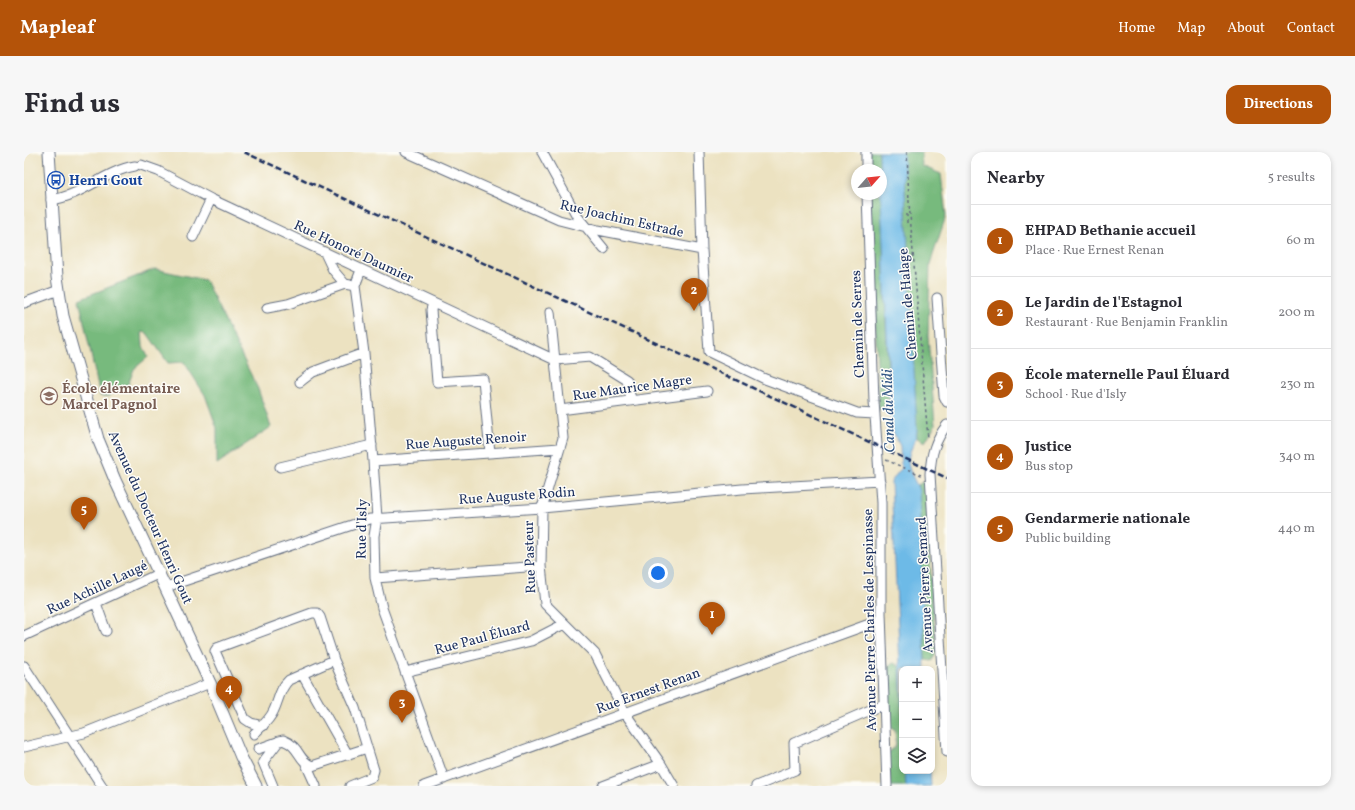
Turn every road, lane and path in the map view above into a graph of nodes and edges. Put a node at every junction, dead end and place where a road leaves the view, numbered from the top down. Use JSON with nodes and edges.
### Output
{"nodes":[{"id":1,"x":49,"y":152,"type":"edge"},
{"id":2,"x":406,"y":152,"type":"edge"},
{"id":3,"x":542,"y":152,"type":"edge"},
{"id":4,"x":699,"y":152,"type":"edge"},
{"id":5,"x":866,"y":152,"type":"edge"},
{"id":6,"x":907,"y":152,"type":"edge"},
{"id":7,"x":866,"y":164,"type":"edge"},
{"id":8,"x":211,"y":199,"type":"junction"},
{"id":9,"x":51,"y":200,"type":"junction"},
{"id":10,"x":867,"y":200,"type":"edge"},
{"id":11,"x":907,"y":214,"type":"dead end"},
{"id":12,"x":907,"y":225,"type":"dead end"},
{"id":13,"x":584,"y":227,"type":"junction"},
{"id":14,"x":193,"y":236,"type":"dead end"},
{"id":15,"x":604,"y":249,"type":"dead end"},
{"id":16,"x":702,"y":250,"type":"junction"},
{"id":17,"x":325,"y":253,"type":"junction"},
{"id":18,"x":361,"y":270,"type":"junction"},
{"id":19,"x":345,"y":284,"type":"junction"},
{"id":20,"x":355,"y":286,"type":"junction"},
{"id":21,"x":59,"y":290,"type":"junction"},
{"id":22,"x":937,"y":298,"type":"dead end"},
{"id":23,"x":24,"y":303,"type":"edge"},
{"id":24,"x":433,"y":303,"type":"junction"},
{"id":25,"x":267,"y":308,"type":"dead end"},
{"id":26,"x":550,"y":312,"type":"dead end"},
{"id":27,"x":364,"y":353,"type":"junction"},
{"id":28,"x":555,"y":360,"type":"junction"},
{"id":29,"x":300,"y":382,"type":"dead end"},
{"id":30,"x":707,"y":391,"type":"dead end"},
{"id":31,"x":631,"y":400,"type":"junction"},
{"id":32,"x":947,"y":402,"type":"edge"},
{"id":33,"x":560,"y":410,"type":"junction"},
{"id":34,"x":875,"y":414,"type":"junction"},
{"id":35,"x":947,"y":424,"type":"edge"},
{"id":36,"x":372,"y":445,"type":"junction"},
{"id":37,"x":560,"y":448,"type":"junction"},
{"id":38,"x":490,"y":453,"type":"junction"},
{"id":39,"x":932,"y":454,"type":"junction"},
{"id":40,"x":881,"y":456,"type":"junction"},
{"id":41,"x":373,"y":461,"type":"junction"},
{"id":42,"x":280,"y":467,"type":"dead end"},
{"id":43,"x":924,"y":477,"type":"dead end"},
{"id":44,"x":880,"y":481,"type":"junction"},
{"id":45,"x":542,"y":508,"type":"junction"},
{"id":46,"x":377,"y":518,"type":"junction"},
{"id":47,"x":541,"y":566,"type":"junction"},
{"id":48,"x":160,"y":573,"type":"junction"},
{"id":49,"x":375,"y":578,"type":"junction"},
{"id":50,"x":166,"y":587,"type":"junction"},
{"id":51,"x":96,"y":603,"type":"junction"},
{"id":52,"x":943,"y":603,"type":"edge"},
{"id":53,"x":881,"y":622,"type":"junction"},
{"id":54,"x":564,"y":624,"type":"junction"},
{"id":55,"x":106,"y":631,"type":"dead end"},
{"id":56,"x":24,"y":636,"type":"edge"},
{"id":57,"x":334,"y":660,"type":"junction"},
{"id":58,"x":24,"y":666,"type":"edge"},
{"id":59,"x":405,"y":672,"type":"junction"},
{"id":60,"x":302,"y":674,"type":"junction"},
{"id":61,"x":210,"y":683,"type":"junction"},
{"id":62,"x":884,"y":704,"type":"junction"},
{"id":63,"x":625,"y":713,"type":"junction"},
{"id":64,"x":263,"y":726,"type":"junction"},
{"id":65,"x":254,"y":734,"type":"dead end"},
{"id":66,"x":70,"y":736,"type":"junction"},
{"id":67,"x":279,"y":741,"type":"junction"},
{"id":68,"x":24,"y":747,"type":"edge"},
{"id":69,"x":367,"y":748,"type":"junction"},
{"id":70,"x":258,"y":749,"type":"dead end"},
{"id":71,"x":947,"y":752,"type":"edge"},
{"id":72,"x":348,"y":755,"type":"junction"},
{"id":73,"x":306,"y":764,"type":"junction"},
{"id":74,"x":661,"y":764,"type":"junction"},
{"id":75,"x":442,"y":782,"type":"edge"},
{"id":76,"x":102,"y":786,"type":"edge"},
{"id":77,"x":256,"y":786,"type":"edge"},
{"id":78,"x":273,"y":786,"type":"edge"},
{"id":79,"x":316,"y":786,"type":"edge"},
{"id":80,"x":350,"y":786,"type":"edge"},
{"id":81,"x":424,"y":786,"type":"edge"},
{"id":82,"x":603,"y":786,"type":"edge"},
{"id":83,"x":674,"y":786,"type":"edge"},
{"id":84,"x":756,"y":786,"type":"edge"},
{"id":85,"x":887,"y":786,"type":"edge"}],
"edges":[{"from":1,"to":9,"type":"main road","name":"Avenue du Docteur Henri Gout"},
{"from":2,"to":13,"type":"street","name":"Rue Joachim Estrade"},
{"from":3,"to":13,"type":"street"},
{"from":4,"to":16,"type":"street"},
{"from":5,"to":7,"type":"street"},
{"from":6,"to":39,"type":"path","name":"Chemin de Halage"},
{"from":8,"to":9,"type":"street","name":"Rue Honoré Daumier"},
{"from":8,"to":14,"type":"street"},
{"from":8,"to":17,"type":"street","name":"Rue Honoré Daumier"},
{"from":9,"to":21,"type":"main road","name":"Avenue du Docteur Henri Gout"},
{"from":10,"to":34,"type":"street","name":"Chemin de Serres"},
{"from":11,"to":12,"type":"path"},
{"from":13,"to":15,"type":"street"},
{"from":13,"to":16,"type":"street","name":"Rue Joachim Estrade"},
{"from":16,"to":34,"type":"street"},
{"from":17,"to":18,"type":"street","name":"Rue Honoré Daumier"},
{"from":17,"to":19,"type":"street"},
{"from":18,"to":20,"type":"street","name":"Rue d'Isly"},
{"from":18,"to":24,"type":"street","name":"Rue Honoré Daumier"},
{"from":19,"to":20,"type":"street"},
{"from":19,"to":25,"type":"street"},
{"from":20,"to":27,"type":"street","name":"Rue d'Isly"},
{"from":21,"to":23,"type":"street"},
{"from":21,"to":48,"type":"main road","name":"Avenue du Docteur Henri Gout"},
{"from":22,"to":32,"type":"street"},
{"from":24,"to":28,"type":"street","name":"Rue Honoré Daumier"},
{"from":24,"to":38,"type":"street"},
{"from":26,"to":28,"type":"street","name":"Rue Pasteur"},
{"from":27,"to":29,"type":"street"},
{"from":27,"to":36,"type":"street","name":"Rue d'Isly"},
{"from":28,"to":31,"type":"street"},
{"from":28,"to":33,"type":"street","name":"Rue Pasteur"},
{"from":30,"to":31,"type":"street","name":"Rue Maurice Magre"},
{"from":31,"to":33,"type":"street","name":"Rue Maurice Magre"},
{"from":33,"to":37,"type":"street","name":"Rue Pasteur"},
{"from":34,"to":40,"type":"street","name":"Chemin de Serres"},
{"from":35,"to":39,"type":"street"},
{"from":36,"to":41,"type":"street","name":"Rue d'Isly"},
{"from":36,"to":42,"type":"street"},
{"from":37,"to":38,"type":"street","name":"Rue Auguste Renoir"},
{"from":37,"to":45,"type":"street","name":"Rue Pasteur"},
{"from":38,"to":41,"type":"street","name":"Rue Auguste Renoir"},
{"from":39,"to":52,"type":"street","name":"Avenue Pierre Semard"},
{"from":40,"to":43,"type":"path"},
{"from":40,"to":44,"type":"street","name":"Avenue Pierre Charles de Lespinasse"},
{"from":41,"to":46,"type":"street","name":"Rue d'Isly"},
{"from":44,"to":45,"type":"street","name":"Rue Auguste Rodin"},
{"from":44,"to":53,"type":"street","name":"Avenue Pierre Charles de Lespinasse"},
{"from":45,"to":46,"type":"street","name":"Rue Auguste Rodin"},
{"from":45,"to":47,"type":"street","name":"Rue Pasteur"},
{"from":46,"to":49,"type":"street","name":"Rue d'Isly"},
{"from":46,"to":50,"type":"street","name":"Rue Auguste Rodin"},
{"from":47,"to":49,"type":"street"},
{"from":47,"to":54,"type":"street","name":"Rue Pasteur"},
{"from":48,"to":50,"type":"main road","name":"Avenue du Docteur Henri Gout"},
{"from":48,"to":51,"type":"street","name":"Rue Achille Laugé"},
{"from":49,"to":59,"type":"street","name":"Rue d'Isly"},
{"from":50,"to":61,"type":"main road","name":"Avenue du Docteur Henri Gout"},
{"from":51,"to":55,"type":"street"},
{"from":51,"to":56,"type":"street","name":"Rue Achille Laugé"},
{"from":52,"to":71,"type":"street","name":"Avenue Pierre Semard"},
{"from":53,"to":62,"type":"street","name":"Avenue Pierre Charles de Lespinasse"},
{"from":53,"to":63,"type":"street","name":"Rue Ernest Renan"},
{"from":54,"to":59,"type":"street","name":"Rue Paul Éluard"},
{"from":54,"to":63,"type":"street","name":"Rue Pasteur"},
{"from":57,"to":60,"type":"street"},
{"from":57,"to":64,"type":"street"},
{"from":57,"to":69,"type":"street"},
{"from":58,"to":66,"type":"street"},
{"from":59,"to":75,"type":"street","name":"Rue d'Isly"},
{"from":60,"to":64,"type":"street"},
{"from":60,"to":72,"type":"street"},
{"from":61,"to":66,"type":"street"},
{"from":61,"to":77,"type":"main road","name":"Avenue du Docteur Henri Gout"},
{"from":62,"to":84,"type":"street"},
{"from":62,"to":85,"type":"street","name":"Avenue Pierre Charles de Lespinasse"},
{"from":63,"to":74,"type":"street","name":"Rue Pasteur"},
{"from":63,"to":75,"type":"street","name":"Rue Ernest Renan"},
{"from":64,"to":65,"type":"street"},
{"from":66,"to":68,"type":"street"},
{"from":66,"to":76,"type":"street"},
{"from":67,"to":70,"type":"street"},
{"from":67,"to":73,"type":"street"},
{"from":67,"to":78,"type":"street"},
{"from":69,"to":72,"type":"street"},
{"from":69,"to":80,"type":"street"},
{"from":72,"to":73,"type":"street"},
{"from":73,"to":79,"type":"street"},
{"from":74,"to":82,"type":"street"},
{"from":74,"to":83,"type":"street","name":"Rue Pasteur"},
{"from":75,"to":81,"type":"street","name":"Rue Ernest Renan"}]}
